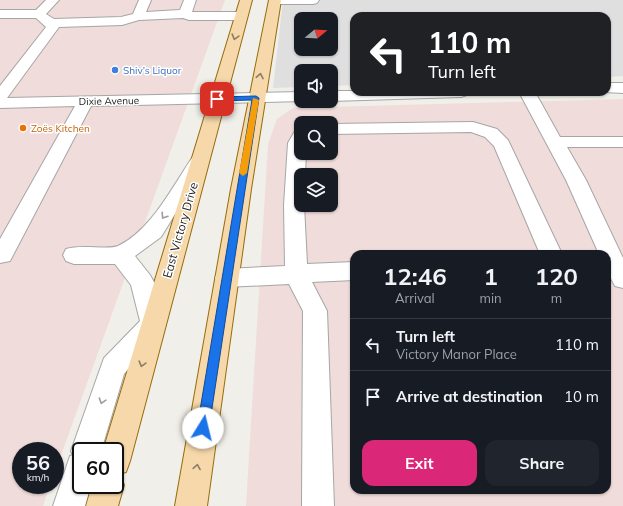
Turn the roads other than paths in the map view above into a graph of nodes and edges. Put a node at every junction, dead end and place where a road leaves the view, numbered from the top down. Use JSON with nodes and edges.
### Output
{"nodes":[{"id":1,"x":8,"y":0,"type":"edge"},
{"id":2,"x":53,"y":0,"type":"edge"},
{"id":3,"x":145,"y":0,"type":"edge"},
{"id":4,"x":190,"y":0,"type":"edge"},
{"id":5,"x":275,"y":0,"type":"edge"},
{"id":6,"x":313,"y":0,"type":"edge"},
{"id":7,"x":0,"y":8,"type":"edge"},
{"id":8,"x":244,"y":8,"type":"edge"},
{"id":9,"x":0,"y":14,"type":"edge"},
{"id":10,"x":39,"y":14,"type":"junction"},
{"id":11,"x":185,"y":14,"type":"junction"},
{"id":12,"x":138,"y":16,"type":"junction"},
{"id":13,"x":51,"y":23,"type":"junction"},
{"id":14,"x":611,"y":88,"type":"edge"},
{"id":15,"x":623,"y":88,"type":"edge"},
{"id":16,"x":350,"y":95,"type":"edge"},
{"id":17,"x":0,"y":96,"type":"edge"},
{"id":18,"x":338,"y":96,"type":"edge"},
{"id":19,"x":529,"y":96,"type":"edge"},
{"id":20,"x":294,"y":97,"type":"edge"},
{"id":21,"x":256,"y":98,"type":"junction"},
{"id":22,"x":217,"y":99,"type":"junction"},
{"id":23,"x":86,"y":101,"type":"junction"},
{"id":24,"x":0,"y":103,"type":"edge"},
{"id":25,"x":338,"y":129,"type":"edge"},
{"id":26,"x":554,"y":142,"type":"junction"},
{"id":27,"x":623,"y":142,"type":"edge"},
{"id":28,"x":200,"y":159,"type":"junction"},
{"id":29,"x":296,"y":160,"type":"edge"},
{"id":30,"x":549,"y":250,"type":"edge"},
{"id":31,"x":605,"y":250,"type":"edge"},
{"id":32,"x":2,"y":255,"type":"dead end"},
{"id":33,"x":74,"y":255,"type":"dead end"},
{"id":34,"x":121,"y":255,"type":"junction"},
{"id":35,"x":611,"y":262,"type":"edge"},
{"id":36,"x":350,"y":271,"type":"edge"},
{"id":37,"x":296,"y":274,"type":"junction"},
{"id":38,"x":226,"y":278,"type":"junction"},
{"id":39,"x":623,"y":279,"type":"edge"},
{"id":40,"x":153,"y":324,"type":"junction"},
{"id":41,"x":89,"y":442,"type":"edge"},
{"id":42,"x":120,"y":442,"type":"edge"},
{"id":43,"x":73,"y":494,"type":"edge"},
{"id":44,"x":105,"y":494,"type":"edge"},
{"id":45,"x":69,"y":506,"type":"edge"},
{"id":46,"x":102,"y":506,"type":"edge"},
{"id":47,"x":191,"y":506,"type":"edge"},
{"id":48,"x":318,"y":506,"type":"edge"}],
"edges":[{"from":1,"to":7,"type":"street"},
{"from":2,"to":10,"type":"street"},
{"from":3,"to":12,"type":"street"},
{"from":4,"to":11,"type":"street"},
{"from":5,"to":6,"type":"street"},
{"from":21,"to":5,"type":"main road","one_way":true},
{"from":8,"to":11,"type":"street"},
{"from":8,"to":22,"type":"main road","name":"East Victory Drive","one_way":true},
{"from":9,"to":10,"type":"street"},
{"from":10,"to":13,"type":"street"},
{"from":11,"to":12,"type":"street"},
{"from":12,"to":13,"type":"street"},
{"from":13,"to":17,"type":"street"},
{"from":14,"to":15,"type":"street"},
{"from":16,"to":18,"type":"street"},
{"from":19,"to":26,"type":"street"},
{"from":20,"to":21,"type":"street","name":"Dixie Avenue"},
{"from":21,"to":22,"type":"street","name":"Dixie Avenue"},
{"from":21,"to":38,"type":"main road"},
{"from":22,"to":23,"type":"street","name":"Dixie Avenue"},
{"from":22,"to":28,"type":"main road","name":"East Victory Drive"},
{"from":23,"to":24,"type":"street","name":"Dixie Avenue"},
{"from":23,"to":32,"type":"street"},
{"from":25,"to":30,"type":"street"},
{"from":26,"to":27,"type":"street"},
{"from":26,"to":31,"type":"street"},
{"from":28,"to":34,"type":"street","one_way":true},
{"from":28,"to":40,"type":"main road","name":"East Victory Drive"},
{"from":29,"to":37,"type":"street"},
{"from":33,"to":34,"type":"street"},
{"from":34,"to":40,"type":"street"},
{"from":35,"to":39,"type":"street"},
{"from":36,"to":37,"type":"street"},
{"from":37,"to":38,"type":"street"},
{"from":37,"to":48,"type":"street"},
{"from":47,"to":38,"type":"main road","one_way":true},
{"from":40,"to":41,"type":"street","one_way":true},
{"from":40,"to":42,"type":"main road","name":"East Victory Drive","one_way":true},
{"from":43,"to":45,"type":"street"},
{"from":44,"to":46,"type":"main road"}]}
